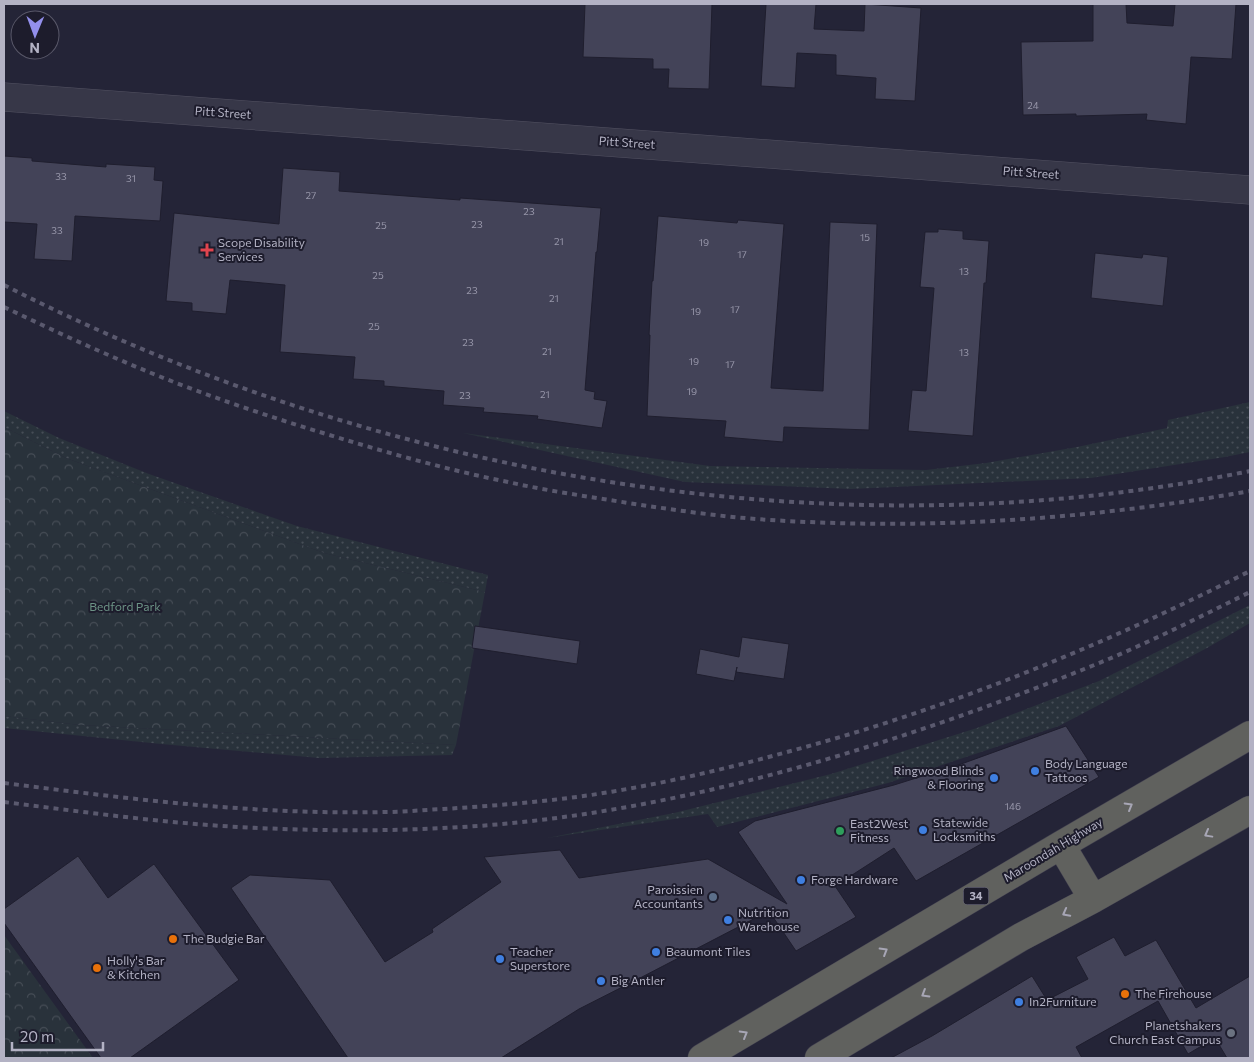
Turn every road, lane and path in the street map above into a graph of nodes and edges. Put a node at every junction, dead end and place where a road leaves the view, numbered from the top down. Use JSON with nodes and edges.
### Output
{"nodes":[{"id":1,"x":4,"y":96,"type":"edge"},
{"id":2,"x":1250,"y":190,"type":"edge"},
{"id":3,"x":1250,"y":735,"type":"edge"},
{"id":4,"x":1250,"y":810,"type":"edge"},
{"id":5,"x":1061,"y":845,"type":"junction"},
{"id":6,"x":1092,"y":899,"type":"junction"},
{"id":7,"x":702,"y":1058,"type":"edge"},
{"id":8,"x":818,"y":1058,"type":"edge"}],
"edges":[{"from":1,"to":2,"type":"street","name":"Pitt Street"},
{"from":5,"to":3,"type":"highway","name":"Maroondah Highway","number":"34","one_way":true},
{"from":4,"to":6,"type":"highway","one_way":true},
{"from":5,"to":6,"type":"highway"},
{"from":7,"to":5,"type":"highway","name":"Maroondah Highway","number":"34","one_way":true},
{"from":6,"to":8,"type":"highway","one_way":true}]}
